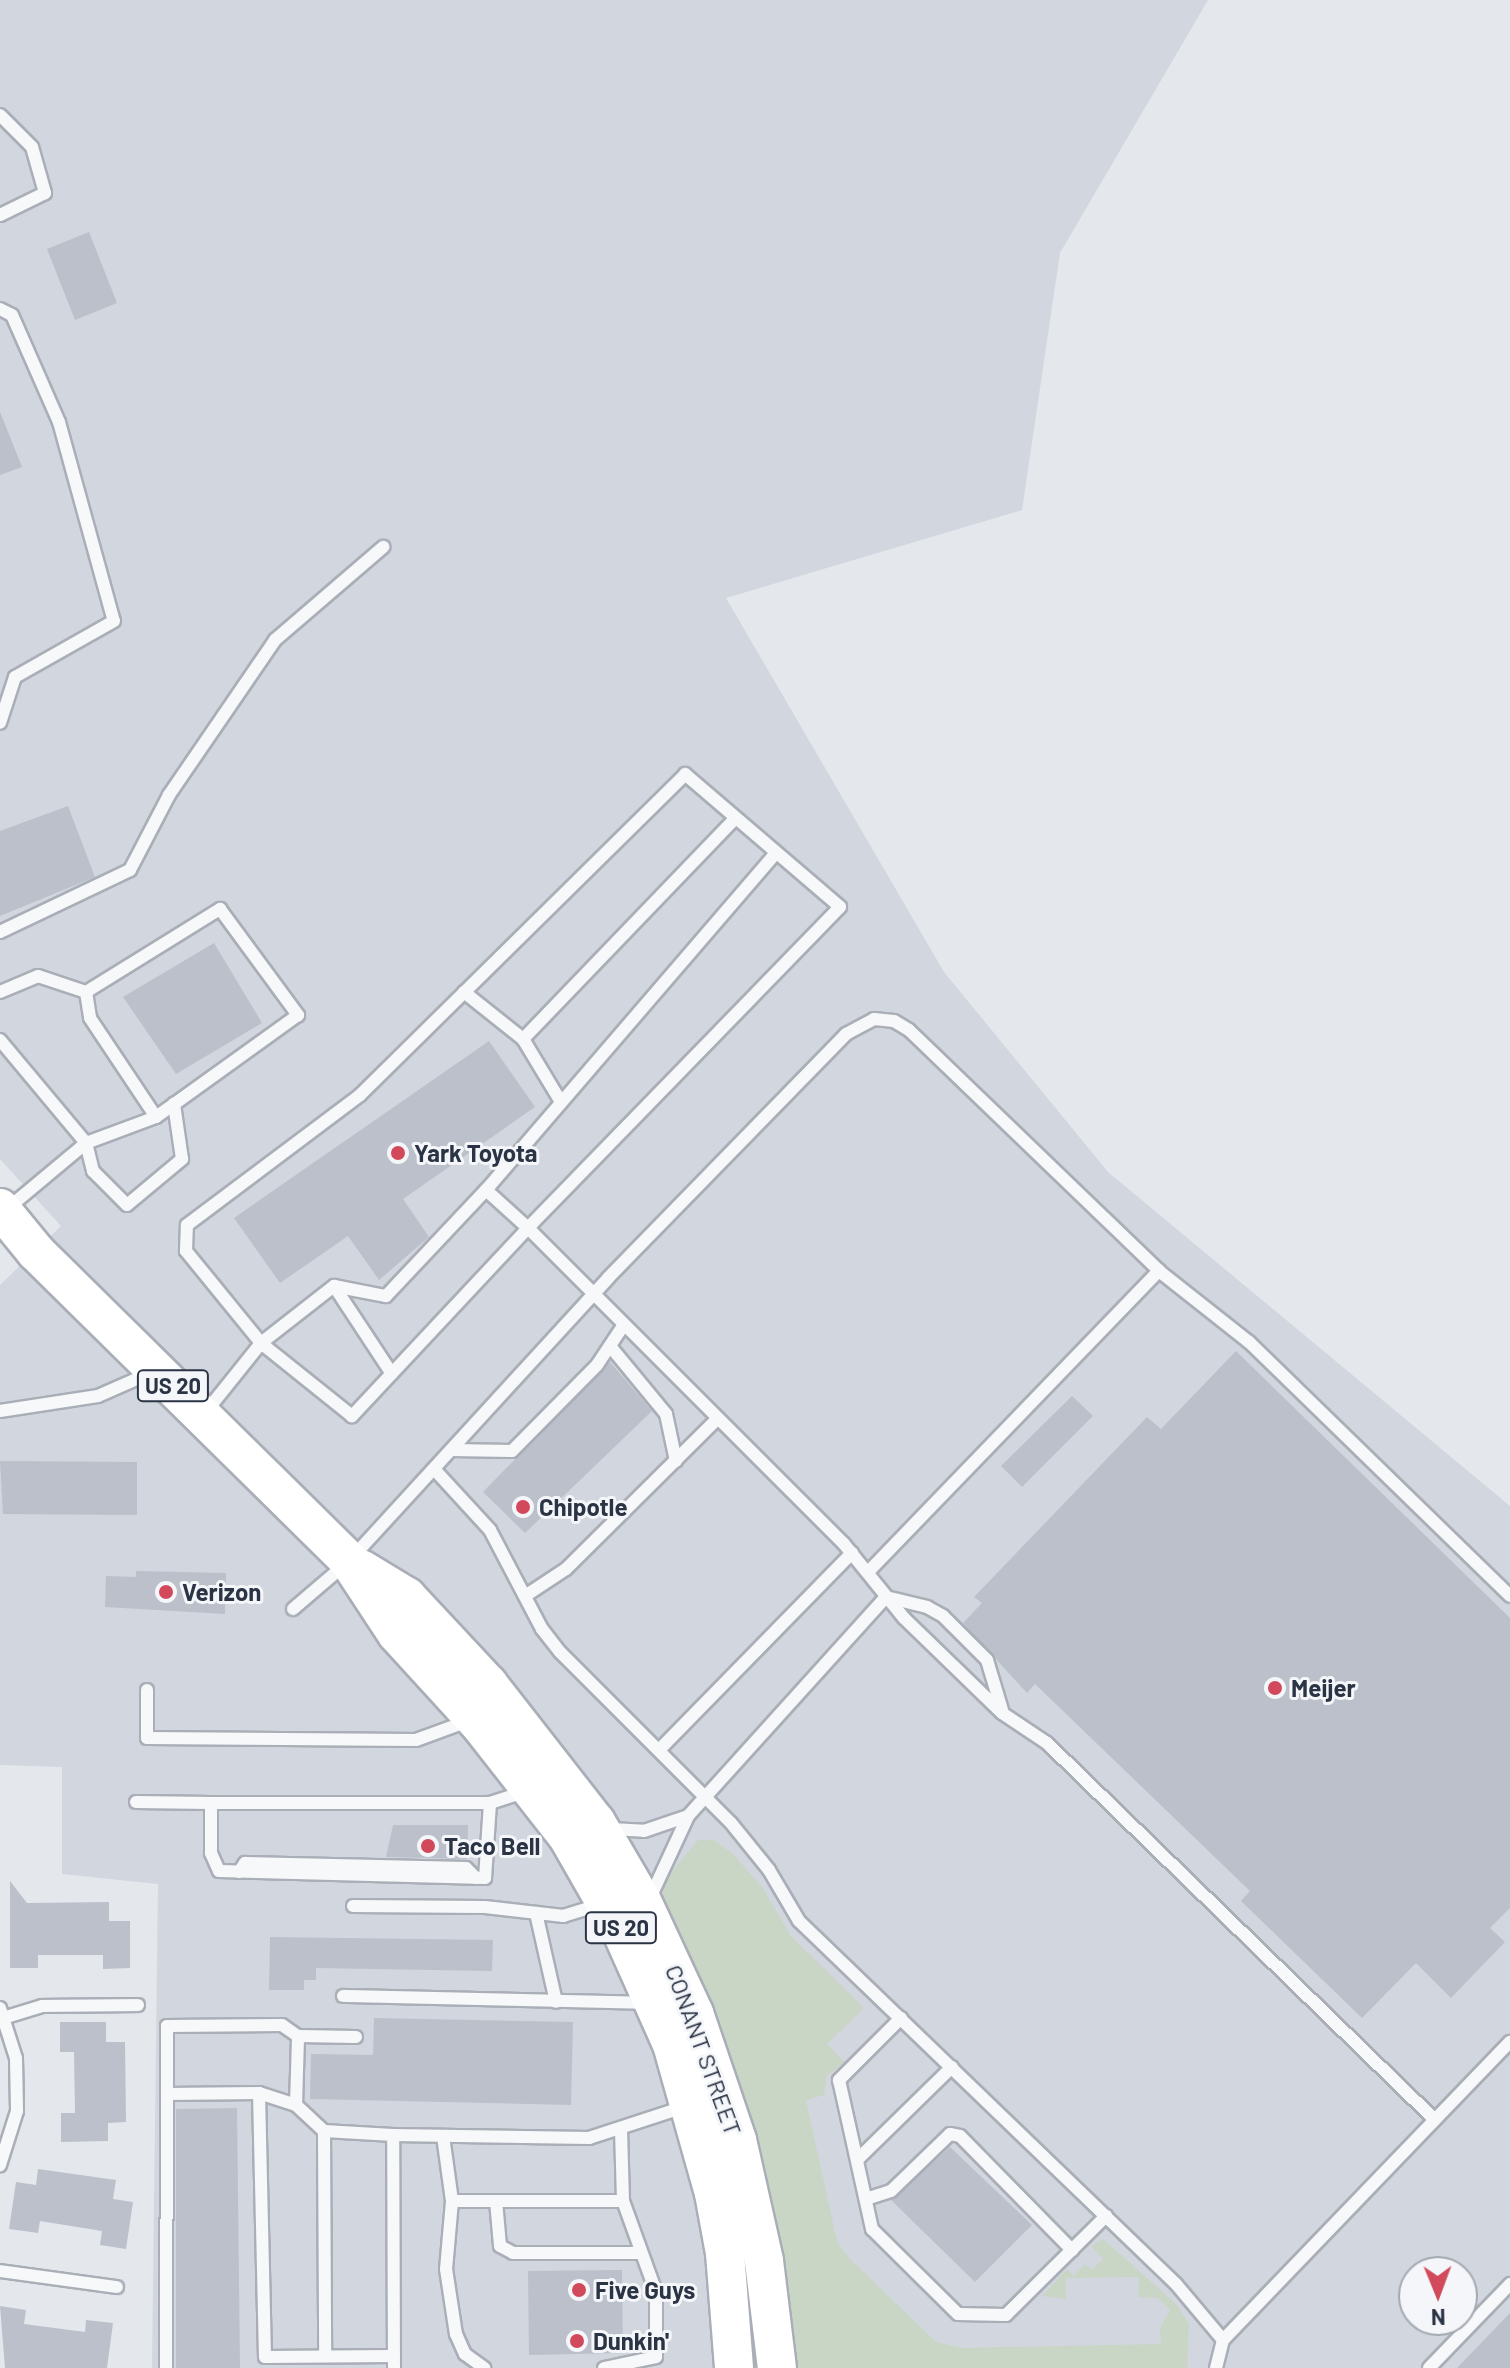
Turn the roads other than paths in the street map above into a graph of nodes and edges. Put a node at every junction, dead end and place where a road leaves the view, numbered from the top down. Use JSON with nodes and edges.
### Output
{"nodes":[{"id":1,"x":0,"y":115,"type":"edge"},
{"id":2,"x":0,"y":215,"type":"edge"},
{"id":3,"x":0,"y":309,"type":"edge"},
{"id":4,"x":383,"y":547,"type":"dead end"},
{"id":5,"x":0,"y":723,"type":"edge"},
{"id":6,"x":735,"y":819,"type":"junction"},
{"id":7,"x":774,"y":855,"type":"junction"},
{"id":8,"x":0,"y":932,"type":"edge"},
{"id":9,"x":0,"y":992,"type":"edge"},
{"id":10,"x":86,"y":992,"type":"junction"},
{"id":11,"x":464,"y":992,"type":"junction"},
{"id":12,"x":523,"y":1039,"type":"junction"},
{"id":13,"x":0,"y":1040,"type":"edge"},
{"id":14,"x":561,"y":1102,"type":"junction"},
{"id":15,"x":174,"y":1104,"type":"junction"},
{"id":16,"x":156,"y":1117,"type":"junction"},
{"id":17,"x":86,"y":1143,"type":"junction"},
{"id":18,"x":486,"y":1190,"type":"junction"},
{"id":19,"x":2,"y":1210,"type":"edge"},
{"id":20,"x":528,"y":1228,"type":"junction"},
{"id":21,"x":1159,"y":1271,"type":"junction"},
{"id":22,"x":334,"y":1286,"type":"junction"},
{"id":23,"x":593,"y":1297,"type":"junction"},
{"id":24,"x":623,"y":1326,"type":"junction"},
{"id":25,"x":261,"y":1343,"type":"junction"},
{"id":26,"x":610,"y":1346,"type":"junction"},
{"id":27,"x":156,"y":1370,"type":"junction"},
{"id":28,"x":392,"y":1374,"type":"junction"},
{"id":29,"x":0,"y":1411,"type":"edge"},
{"id":30,"x":203,"y":1416,"type":"junction"},
{"id":31,"x":717,"y":1419,"type":"junction"},
{"id":32,"x":451,"y":1450,"type":"junction"},
{"id":33,"x":676,"y":1461,"type":"junction"},
{"id":34,"x":434,"y":1469,"type":"junction"},
{"id":35,"x":852,"y":1553,"type":"junction"},
{"id":36,"x":349,"y":1561,"type":"junction"},
{"id":37,"x":868,"y":1572,"type":"junction"},
{"id":38,"x":525,"y":1596,"type":"junction"},
{"id":39,"x":1510,"y":1596,"type":"edge"},
{"id":40,"x":886,"y":1597,"type":"junction"},
{"id":41,"x":293,"y":1609,"type":"dead end"},
{"id":42,"x":147,"y":1690,"type":"dead end"},
{"id":43,"x":1002,"y":1713,"type":"junction"},
{"id":44,"x":475,"y":1719,"type":"junction"},
{"id":45,"x":659,"y":1750,"type":"junction"},
{"id":46,"x":530,"y":1790,"type":"junction"},
{"id":47,"x":706,"y":1797,"type":"junction"},
{"id":48,"x":136,"y":1802,"type":"dead end"},
{"id":49,"x":211,"y":1803,"type":"junction"},
{"id":50,"x":490,"y":1803,"type":"junction"},
{"id":51,"x":588,"y":1810,"type":"junction"},
{"id":52,"x":688,"y":1816,"type":"junction"},
{"id":53,"x":607,"y":1903,"type":"junction"},
{"id":54,"x":353,"y":1906,"type":"dead end"},
{"id":55,"x":536,"y":1913,"type":"junction"},
{"id":56,"x":649,"y":1914,"type":"junction"},
{"id":57,"x":343,"y":1996,"type":"dead end"},
{"id":58,"x":556,"y":2002,"type":"junction"},
{"id":59,"x":654,"y":2002,"type":"junction"},
{"id":60,"x":138,"y":2005,"type":"dead end"},
{"id":61,"x":2,"y":2013,"type":"edge"},
{"id":62,"x":901,"y":2018,"type":"junction"},
{"id":63,"x":298,"y":2036,"type":"junction"},
{"id":64,"x":356,"y":2037,"type":"dead end"},
{"id":65,"x":1510,"y":2042,"type":"edge"},
{"id":66,"x":952,"y":2067,"type":"junction"},
{"id":67,"x":259,"y":2093,"type":"junction"},
{"id":68,"x":167,"y":2094,"type":"junction"},
{"id":69,"x":690,"y":2104,"type":"junction"},
{"id":70,"x":296,"y":2105,"type":"junction"},
{"id":71,"x":1434,"y":2119,"type":"junction"},
{"id":72,"x":324,"y":2131,"type":"junction"},
{"id":73,"x":621,"y":2131,"type":"junction"},
{"id":74,"x":393,"y":2135,"type":"junction"},
{"id":75,"x":443,"y":2136,"type":"junction"},
{"id":76,"x":859,"y":2158,"type":"junction"},
{"id":77,"x":0,"y":2165,"type":"edge"},
{"id":78,"x":866,"y":2199,"type":"junction"},
{"id":79,"x":452,"y":2201,"type":"junction"},
{"id":80,"x":496,"y":2201,"type":"junction"},
{"id":81,"x":623,"y":2201,"type":"junction"},
{"id":82,"x":1106,"y":2216,"type":"junction"},
{"id":83,"x":1072,"y":2250,"type":"junction"},
{"id":84,"x":639,"y":2253,"type":"junction"},
{"id":85,"x":0,"y":2271,"type":"edge"},
{"id":86,"x":1510,"y":2284,"type":"edge"},
{"id":87,"x":117,"y":2287,"type":"dead end"},
{"id":88,"x":1223,"y":2340,"type":"junction"},
{"id":89,"x":325,"y":2356,"type":"junction"},
{"id":90,"x":394,"y":2362,"type":"edge"},
{"id":91,"x":166,"y":2368,"type":"edge"},
{"id":92,"x":484,"y":2368,"type":"edge"},
{"id":93,"x":604,"y":2368,"type":"edge"},
{"id":94,"x":734,"y":2368,"type":"edge"},
{"id":95,"x":777,"y":2368,"type":"edge"},
{"id":96,"x":1216,"y":2368,"type":"edge"},
{"id":97,"x":1429,"y":2368,"type":"edge"}],
"edges":[{"from":1,"to":2,"type":"lane"},
{"from":3,"to":5,"type":"lane"},
{"from":4,"to":8,"type":"lane"},
{"from":6,"to":7,"type":"lane"},
{"from":6,"to":11,"type":"lane"},
{"from":6,"to":12,"type":"lane"},
{"from":7,"to":14,"type":"lane"},
{"from":7,"to":20,"type":"lane"},
{"from":9,"to":10,"type":"lane"},
{"from":10,"to":15,"type":"lane"},
{"from":10,"to":16,"type":"lane"},
{"from":11,"to":12,"type":"lane"},
{"from":11,"to":25,"type":"lane"},
{"from":12,"to":14,"type":"lane"},
{"from":13,"to":17,"type":"lane"},
{"from":14,"to":18,"type":"lane"},
{"from":15,"to":16,"type":"lane"},
{"from":15,"to":17,"type":"lane"},
{"from":16,"to":17,"type":"lane"},
{"from":17,"to":19,"type":"lane"},
{"from":18,"to":20,"type":"lane"},
{"from":18,"to":22,"type":"lane"},
{"from":19,"to":27,"type":"main road","name":"CONANT STREET","number":"US 20"},
{"from":20,"to":23,"type":"lane"},
{"from":20,"to":28,"type":"lane"},
{"from":21,"to":23,"type":"lane"},
{"from":21,"to":37,"type":"lane"},
{"from":21,"to":39,"type":"lane"},
{"from":22,"to":25,"type":"lane"},
{"from":22,"to":28,"type":"lane"},
{"from":23,"to":24,"type":"lane"},
{"from":23,"to":32,"type":"lane"},
{"from":24,"to":26,"type":"lane"},
{"from":24,"to":31,"type":"lane"},
{"from":25,"to":28,"type":"lane"},
{"from":25,"to":30,"type":"lane"},
{"from":26,"to":32,"type":"lane"},
{"from":26,"to":33,"type":"lane"},
{"from":27,"to":29,"type":"lane"},
{"from":27,"to":30,"type":"main road","name":"CONANT STREET","number":"US 20"},
{"from":30,"to":36,"type":"main road","name":"CONANT STREET","number":"US 20"},
{"from":31,"to":33,"type":"lane"},
{"from":31,"to":35,"type":"lane"},
{"from":32,"to":34,"type":"lane"},
{"from":33,"to":38,"type":"lane"},
{"from":34,"to":36,"type":"lane"},
{"from":34,"to":38,"type":"lane"},
{"from":35,"to":37,"type":"lane"},
{"from":35,"to":45,"type":"lane"},
{"from":36,"to":41,"type":"lane"},
{"from":36,"to":44,"type":"main road","name":"CONANT STREET","number":"US 20"},
{"from":36,"to":51,"type":"main road","name":"CONANT STREET"},
{"from":37,"to":40,"type":"lane"},
{"from":38,"to":45,"type":"lane"},
{"from":40,"to":43,"type":"lane"},
{"from":40,"to":43,"type":"lane"},
{"from":40,"to":47,"type":"lane"},
{"from":42,"to":44,"type":"lane"},
{"from":43,"to":71,"type":"lane"},
{"from":44,"to":46,"type":"main road","name":"CONANT STREET","number":"US 20"},
{"from":45,"to":47,"type":"lane"},
{"from":46,"to":50,"type":"lane"},
{"from":46,"to":53,"type":"main road","name":"CONANT STREET","number":"US 20"},
{"from":47,"to":52,"type":"lane"},
{"from":47,"to":62,"type":"lane"},
{"from":48,"to":49,"type":"lane"},
{"from":49,"to":50,"type":"lane"},
{"from":49,"to":50,"type":"lane"},
{"from":51,"to":52,"type":"lane"},
{"from":51,"to":56,"type":"main road","name":"CONANT STREET","number":"US 20"},
{"from":52,"to":56,"type":"lane"},
{"from":53,"to":55,"type":"lane"},
{"from":53,"to":59,"type":"main road","name":"CONANT STREET","number":"US 20"},
{"from":54,"to":55,"type":"lane"},
{"from":55,"to":58,"type":"lane"},
{"from":56,"to":95,"type":"main road","name":"CONANT STREET","number":"US 20"},
{"from":57,"to":58,"type":"lane"},
{"from":58,"to":59,"type":"lane"},
{"from":59,"to":69,"type":"main road","name":"CONANT STREET","number":"US 20"},
{"from":60,"to":61,"type":"lane"},
{"from":61,"to":77,"type":"lane"},
{"from":62,"to":66,"type":"lane"},
{"from":62,"to":76,"type":"lane"},
{"from":63,"to":64,"type":"lane"},
{"from":63,"to":68,"type":"lane"},
{"from":63,"to":70,"type":"lane"},
{"from":65,"to":71,"type":"lane"},
{"from":66,"to":76,"type":"lane"},
{"from":66,"to":82,"type":"lane"},
{"from":67,"to":68,"type":"lane"},
{"from":67,"to":70,"type":"lane"},
{"from":67,"to":89,"type":"lane"},
{"from":68,"to":91,"type":"lane"},
{"from":69,"to":73,"type":"lane"},
{"from":69,"to":94,"type":"main road","name":"CONANT STREET","number":"US 20"},
{"from":70,"to":72,"type":"lane"},
{"from":71,"to":88,"type":"lane"},
{"from":72,"to":74,"type":"lane"},
{"from":72,"to":89,"type":"lane"},
{"from":73,"to":75,"type":"lane"},
{"from":73,"to":81,"type":"lane"},
{"from":74,"to":75,"type":"lane"},
{"from":74,"to":90,"type":"lane"},
{"from":75,"to":79,"type":"lane"},
{"from":76,"to":78,"type":"lane"},
{"from":78,"to":83,"type":"lane"},
{"from":78,"to":83,"type":"lane"},
{"from":79,"to":80,"type":"lane"},
{"from":79,"to":92,"type":"lane"},
{"from":80,"to":81,"type":"lane"},
{"from":80,"to":84,"type":"lane"},
{"from":81,"to":84,"type":"lane"},
{"from":82,"to":83,"type":"lane"},
{"from":82,"to":88,"type":"lane"},
{"from":84,"to":93,"type":"lane"},
{"from":85,"to":87,"type":"lane"},
{"from":86,"to":97,"type":"lane"},
{"from":88,"to":96,"type":"lane"},
{"from":89,"to":90,"type":"lane"}]}
